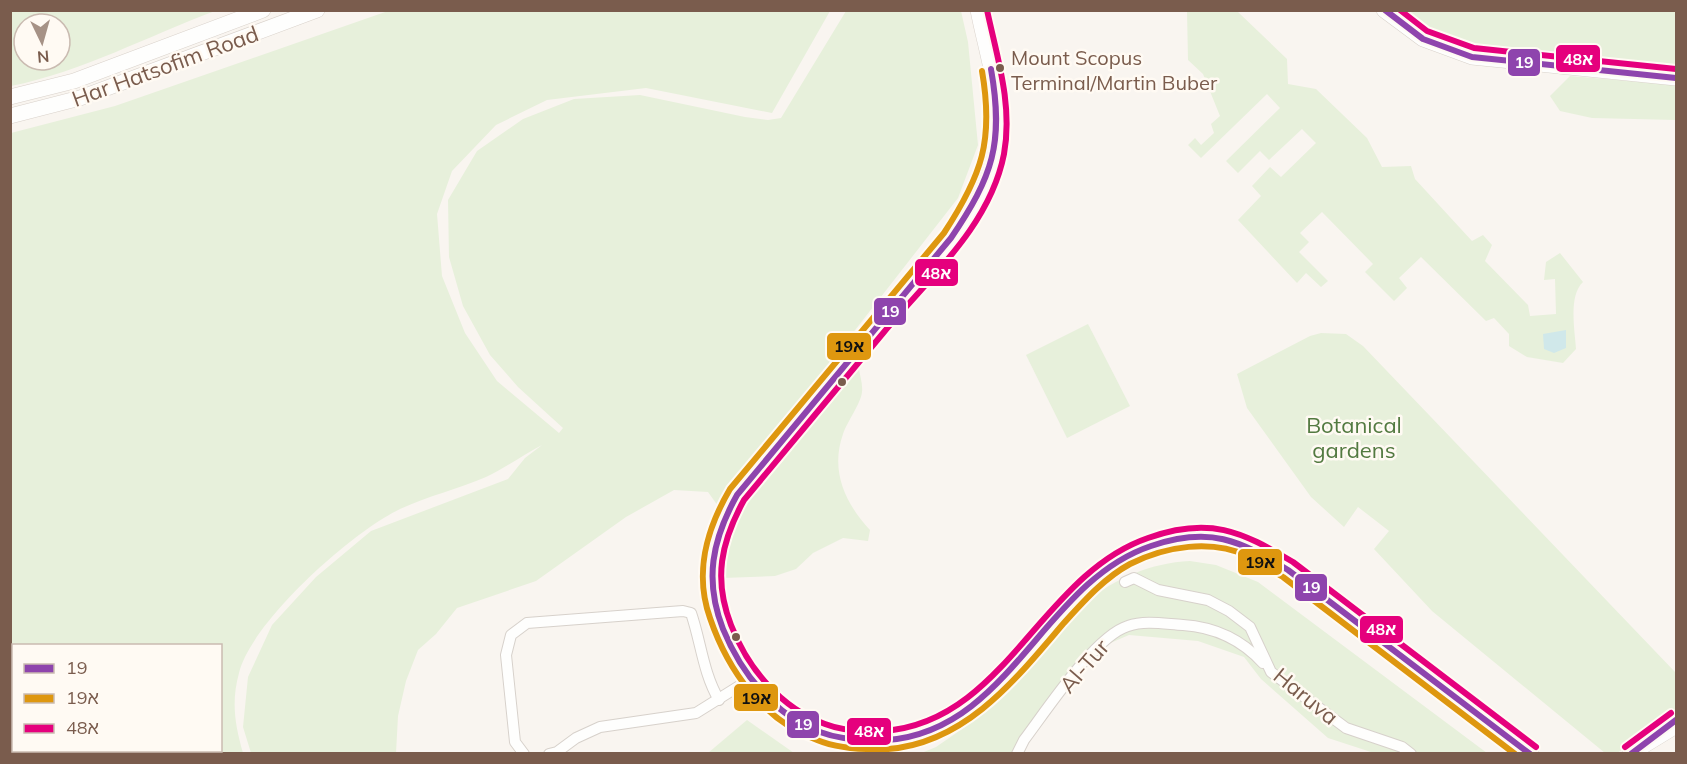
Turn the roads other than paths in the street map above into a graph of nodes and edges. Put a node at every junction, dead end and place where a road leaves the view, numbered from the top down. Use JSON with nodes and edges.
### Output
{"nodes":[{"id":1,"x":263,"y":10,"type":"edge"},
{"id":2,"x":317,"y":10,"type":"edge"},
{"id":3,"x":978,"y":10,"type":"edge"},
{"id":4,"x":1384,"y":10,"type":"edge"},
{"id":5,"x":1677,"y":78,"type":"edge"},
{"id":6,"x":10,"y":97,"type":"edge"},
{"id":7,"x":10,"y":116,"type":"edge"},
{"id":8,"x":1125,"y":582,"type":"dead end"},
{"id":9,"x":1271,"y":672,"type":"junction"},
{"id":10,"x":752,"y":678,"type":"junction"},
{"id":11,"x":719,"y":700,"type":"junction"},
{"id":12,"x":1677,"y":720,"type":"edge"},
{"id":13,"x":1677,"y":726,"type":"edge"},
{"id":14,"x":1658,"y":735,"type":"junction"},
{"id":15,"x":524,"y":753,"type":"edge"},
{"id":16,"x":549,"y":753,"type":"edge"},
{"id":17,"x":1017,"y":753,"type":"edge"},
{"id":18,"x":1411,"y":753,"type":"edge"},
{"id":19,"x":1531,"y":753,"type":"edge"},
{"id":20,"x":1630,"y":753,"type":"edge"}],
"edges":[{"from":1,"to":6,"type":"street","name":"Har Hatsofim Road"},
{"from":2,"to":7,"type":"street","name":"Har Hatsofim Road"},
{"from":3,"to":10,"type":"street"},
{"from":4,"to":5,"type":"street"},
{"from":8,"to":9,"type":"street","name":"Haruva"},
{"from":9,"to":17,"type":"street","name":"Al-Tur"},
{"from":9,"to":18,"type":"street","name":"Haruva"},
{"from":10,"to":11,"type":"street"},
{"from":10,"to":19,"type":"street"},
{"from":11,"to":15,"type":"street"},
{"from":11,"to":16,"type":"street"},
{"from":12,"to":14,"type":"street"},
{"from":13,"to":14,"type":"street"},
{"from":14,"to":20,"type":"street"}]}
